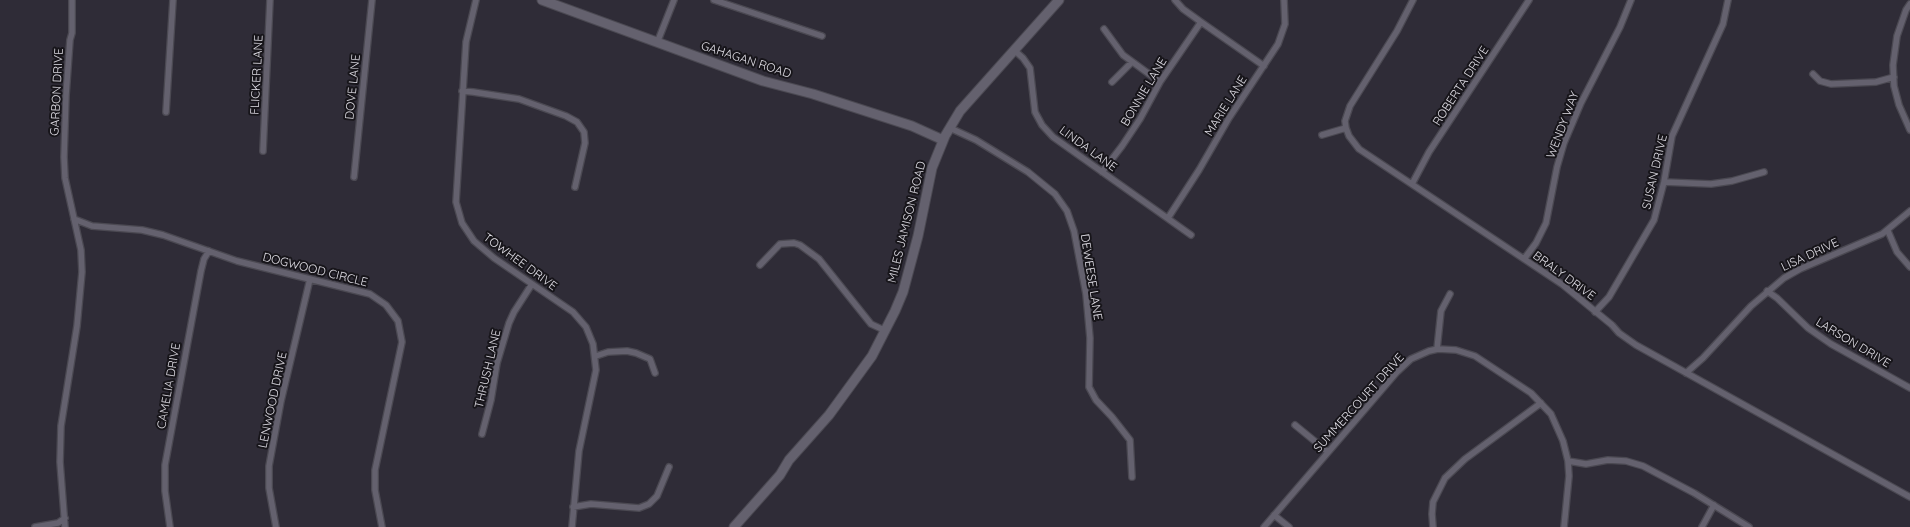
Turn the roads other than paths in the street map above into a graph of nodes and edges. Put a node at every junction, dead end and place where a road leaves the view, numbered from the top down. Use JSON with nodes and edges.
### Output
{"nodes":[{"id":1,"x":72,"y":0,"type":"edge"},
{"id":2,"x":173,"y":0,"type":"edge"},
{"id":3,"x":270,"y":0,"type":"edge"},
{"id":4,"x":372,"y":0,"type":"edge"},
{"id":5,"x":476,"y":0,"type":"edge"},
{"id":6,"x":542,"y":0,"type":"edge"},
{"id":7,"x":674,"y":0,"type":"edge"},
{"id":8,"x":714,"y":0,"type":"edge"},
{"id":9,"x":1059,"y":0,"type":"edge"},
{"id":10,"x":1175,"y":0,"type":"edge"},
{"id":11,"x":1284,"y":0,"type":"edge"},
{"id":12,"x":1412,"y":0,"type":"edge"},
{"id":13,"x":1529,"y":0,"type":"edge"},
{"id":14,"x":1631,"y":0,"type":"edge"},
{"id":15,"x":1728,"y":0,"type":"edge"},
{"id":16,"x":1910,"y":4,"type":"edge"},
{"id":17,"x":1201,"y":22,"type":"junction"},
{"id":18,"x":1104,"y":29,"type":"dead end"},
{"id":19,"x":822,"y":36,"type":"dead end"},
{"id":20,"x":657,"y":43,"type":"junction"},
{"id":21,"x":1014,"y":50,"type":"junction"},
{"id":22,"x":1132,"y":62,"type":"junction"},
{"id":23,"x":1264,"y":66,"type":"junction"},
{"id":24,"x":1813,"y":74,"type":"dead end"},
{"id":25,"x":1894,"y":78,"type":"junction"},
{"id":26,"x":1112,"y":82,"type":"dead end"},
{"id":27,"x":1160,"y":82,"type":"junction"},
{"id":28,"x":462,"y":92,"type":"junction"},
{"id":29,"x":166,"y":112,"type":"dead end"},
{"id":30,"x":950,"y":128,"type":"junction"},
{"id":31,"x":1346,"y":128,"type":"junction"},
{"id":32,"x":1910,"y":130,"type":"edge"},
{"id":33,"x":1322,"y":135,"type":"dead end"},
{"id":34,"x":943,"y":140,"type":"junction"},
{"id":35,"x":263,"y":150,"type":"dead end"},
{"id":36,"x":1102,"y":172,"type":"junction"},
{"id":37,"x":1764,"y":172,"type":"dead end"},
{"id":38,"x":354,"y":177,"type":"dead end"},
{"id":39,"x":1664,"y":182,"type":"junction"},
{"id":40,"x":1412,"y":184,"type":"junction"},
{"id":41,"x":575,"y":186,"type":"dead end"},
{"id":42,"x":1910,"y":211,"type":"edge"},
{"id":43,"x":1168,"y":218,"type":"junction"},
{"id":44,"x":74,"y":219,"type":"junction"},
{"id":45,"x":1888,"y":231,"type":"junction"},
{"id":46,"x":1191,"y":236,"type":"dead end"},
{"id":47,"x":209,"y":251,"type":"junction"},
{"id":48,"x":1524,"y":259,"type":"junction"},
{"id":49,"x":760,"y":265,"type":"dead end"},
{"id":50,"x":1910,"y":267,"type":"edge"},
{"id":51,"x":310,"y":279,"type":"junction"},
{"id":52,"x":532,"y":284,"type":"junction"},
{"id":53,"x":1767,"y":291,"type":"junction"},
{"id":54,"x":1450,"y":294,"type":"dead end"},
{"id":55,"x":1595,"y":312,"type":"junction"},
{"id":56,"x":886,"y":331,"type":"junction"},
{"id":57,"x":1436,"y":349,"type":"junction"},
{"id":58,"x":596,"y":356,"type":"junction"},
{"id":59,"x":654,"y":373,"type":"dead end"},
{"id":60,"x":1686,"y":373,"type":"junction"},
{"id":61,"x":1910,"y":388,"type":"edge"},
{"id":62,"x":1541,"y":403,"type":"junction"},
{"id":63,"x":1295,"y":425,"type":"dead end"},
{"id":64,"x":482,"y":434,"type":"dead end"},
{"id":65,"x":1328,"y":452,"type":"junction"},
{"id":66,"x":1568,"y":461,"type":"junction"},
{"id":67,"x":669,"y":467,"type":"dead end"},
{"id":68,"x":1132,"y":477,"type":"dead end"},
{"id":69,"x":1910,"y":497,"type":"edge"},
{"id":70,"x":1714,"y":506,"type":"junction"},
{"id":71,"x":573,"y":507,"type":"junction"},
{"id":72,"x":1274,"y":515,"type":"junction"},
{"id":73,"x":65,"y":518,"type":"junction"},
{"id":74,"x":35,"y":527,"type":"edge"},
{"id":75,"x":66,"y":527,"type":"edge"},
{"id":76,"x":170,"y":527,"type":"edge"},
{"id":77,"x":276,"y":527,"type":"edge"},
{"id":78,"x":382,"y":527,"type":"edge"},
{"id":79,"x":572,"y":527,"type":"edge"},
{"id":80,"x":734,"y":527,"type":"edge"},
{"id":81,"x":1264,"y":527,"type":"edge"},
{"id":82,"x":1288,"y":527,"type":"edge"},
{"id":83,"x":1433,"y":527,"type":"edge"},
{"id":84,"x":1564,"y":527,"type":"edge"},
{"id":85,"x":1702,"y":527,"type":"edge"},
{"id":86,"x":1749,"y":527,"type":"edge"}],
"edges":[{"from":1,"to":44,"type":"street","name":"GARBON DRIVE"},
{"from":2,"to":29,"type":"street"},
{"from":3,"to":35,"type":"street","name":"FLICKER LANE"},
{"from":4,"to":38,"type":"street","name":"DOVE LANE"},
{"from":5,"to":28,"type":"street","name":"TOWHEE DRIVE"},
{"from":6,"to":20,"type":"main road","name":"GAHAGAN ROAD"},
{"from":7,"to":20,"type":"street"},
{"from":8,"to":19,"type":"street"},
{"from":9,"to":21,"type":"main road","name":"MILES JAMISON ROAD"},
{"from":10,"to":17,"type":"street"},
{"from":11,"to":23,"type":"street","name":"MARIE LANE"},
{"from":12,"to":31,"type":"street"},
{"from":13,"to":40,"type":"street","name":"ROBERTA DRIVE"},
{"from":14,"to":48,"type":"street","name":"WENDY WAY"},
{"from":15,"to":39,"type":"street","name":"SUSAN DRIVE"},
{"from":16,"to":25,"type":"street"},
{"from":17,"to":23,"type":"street"},
{"from":17,"to":27,"type":"street","name":"BONNIE LANE"},
{"from":18,"to":22,"type":"street"},
{"from":20,"to":34,"type":"main road","name":"GAHAGAN ROAD"},
{"from":21,"to":30,"type":"main road","name":"MILES JAMISON ROAD"},
{"from":21,"to":36,"type":"street","name":"LINDA LANE"},
{"from":22,"to":26,"type":"street"},
{"from":22,"to":27,"type":"street"},
{"from":23,"to":43,"type":"street","name":"MARIE LANE"},
{"from":24,"to":25,"type":"street"},
{"from":25,"to":32,"type":"street"},
{"from":27,"to":36,"type":"street","name":"BONNIE LANE"},
{"from":28,"to":41,"type":"street"},
{"from":28,"to":52,"type":"street","name":"TOWHEE DRIVE"},
{"from":30,"to":34,"type":"main road","name":"MILES JAMISON ROAD"},
{"from":30,"to":68,"type":"street","name":"DEWEESE LANE"},
{"from":31,"to":33,"type":"street"},
{"from":31,"to":40,"type":"street","name":"BRALY DRIVE"},
{"from":34,"to":56,"type":"main road","name":"MILES JAMISON ROAD"},
{"from":36,"to":43,"type":"street","name":"LINDA LANE"},
{"from":37,"to":39,"type":"street"},
{"from":39,"to":55,"type":"street","name":"SUSAN DRIVE"},
{"from":40,"to":48,"type":"street","name":"BRALY DRIVE"},
{"from":42,"to":45,"type":"street","name":"LISA DRIVE"},
{"from":43,"to":46,"type":"street","name":"LINDA LANE"},
{"from":44,"to":47,"type":"street","name":"DOGWOOD CIRCLE"},
{"from":44,"to":73,"type":"street"},
{"from":45,"to":50,"type":"street"},
{"from":45,"to":53,"type":"street","name":"LISA DRIVE"},
{"from":47,"to":51,"type":"street","name":"DOGWOOD CIRCLE"},
{"from":47,"to":76,"type":"street","name":"CAMELIA DRIVE"},
{"from":48,"to":55,"type":"street","name":"BRALY DRIVE"},
{"from":49,"to":56,"type":"street"},
{"from":51,"to":77,"type":"street","name":"LENWOOD DRIVE"},
{"from":51,"to":78,"type":"street","name":"DOGWOOD CIRCLE"},
{"from":52,"to":58,"type":"street","name":"TOWHEE DRIVE"},
{"from":52,"to":64,"type":"street","name":"THRUSH LANE"},
{"from":53,"to":60,"type":"street","name":"LISA DRIVE"},
{"from":53,"to":61,"type":"street","name":"LARSON DRIVE"},
{"from":54,"to":57,"type":"street"},
{"from":55,"to":60,"type":"street","name":"BRALY DRIVE"},
{"from":56,"to":80,"type":"main road","name":"MILES JAMISON ROAD"},
{"from":57,"to":62,"type":"street","name":"SUMMERCOURT DRIVE"},
{"from":57,"to":65,"type":"street","name":"SUMMERCOURT DRIVE"},
{"from":58,"to":59,"type":"street"},
{"from":58,"to":71,"type":"street","name":"TOWHEE DRIVE"},
{"from":60,"to":69,"type":"street","name":"BRALY DRIVE"},
{"from":62,"to":66,"type":"street","name":"SUMMERCOURT DRIVE"},
{"from":62,"to":83,"type":"street"},
{"from":63,"to":65,"type":"street"},
{"from":65,"to":72,"type":"street","name":"SUMMERCOURT DRIVE"},
{"from":66,"to":70,"type":"street"},
{"from":66,"to":84,"type":"street","name":"SUMMERCOURT DRIVE"},
{"from":67,"to":71,"type":"street"},
{"from":70,"to":85,"type":"street"},
{"from":70,"to":86,"type":"street"},
{"from":71,"to":79,"type":"street","name":"TOWHEE DRIVE"},
{"from":72,"to":81,"type":"street","name":"SUMMERCOURT DRIVE"},
{"from":72,"to":82,"type":"street"},
{"from":73,"to":74,"type":"street"},
{"from":73,"to":75,"type":"street"}]}
